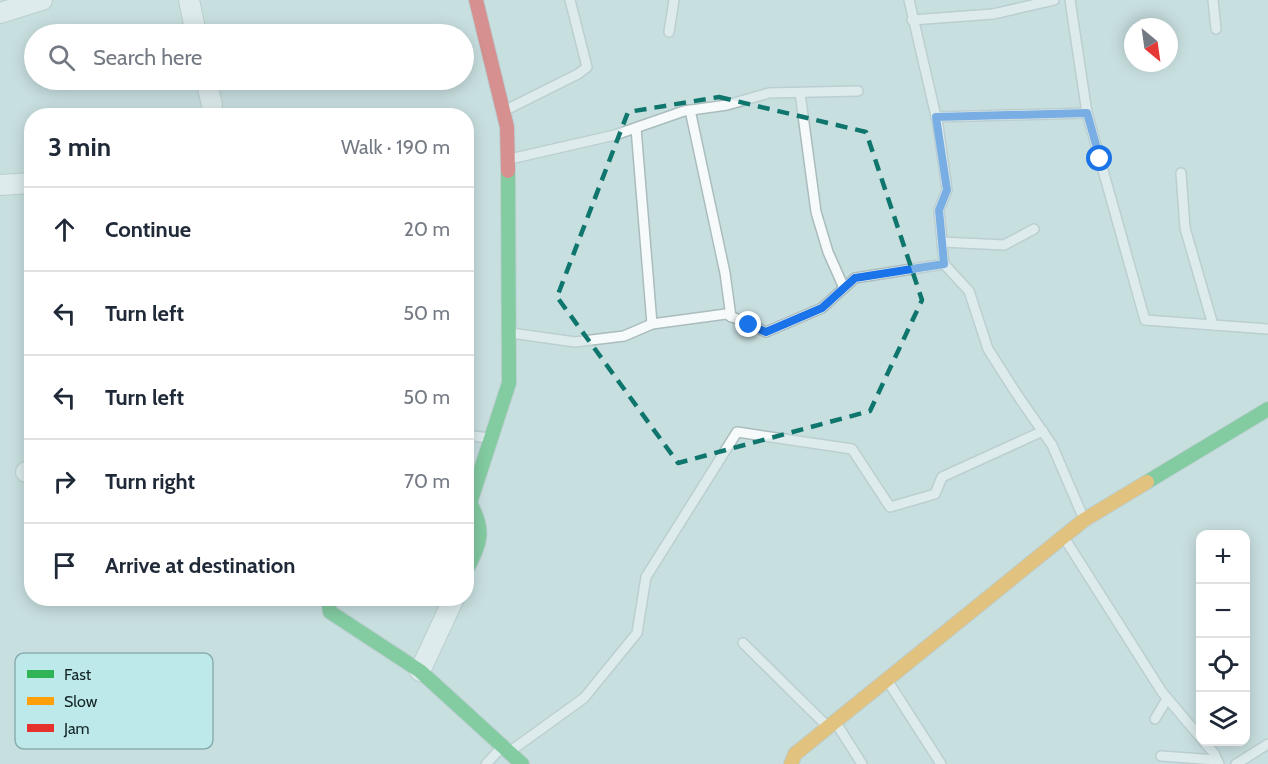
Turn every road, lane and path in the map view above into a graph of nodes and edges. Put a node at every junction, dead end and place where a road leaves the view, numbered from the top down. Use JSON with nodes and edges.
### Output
{"nodes":[{"id":1,"x":42,"y":0,"type":"edge"},
{"id":2,"x":189,"y":0,"type":"edge"},
{"id":3,"x":476,"y":0,"type":"edge"},
{"id":4,"x":570,"y":0,"type":"edge"},
{"id":5,"x":674,"y":0,"type":"edge"},
{"id":6,"x":909,"y":0,"type":"edge"},
{"id":7,"x":1054,"y":0,"type":"edge"},
{"id":8,"x":1070,"y":0,"type":"edge"},
{"id":9,"x":1213,"y":0,"type":"edge"},
{"id":10,"x":0,"y":13,"type":"edge"},
{"id":11,"x":912,"y":20,"type":"junction"},
{"id":12,"x":194,"y":24,"type":"edge"},
{"id":13,"x":1216,"y":29,"type":"dead end"},
{"id":14,"x":669,"y":32,"type":"dead end"},
{"id":15,"x":208,"y":90,"type":"edge"},
{"id":16,"x":858,"y":91,"type":"dead end"},
{"id":17,"x":800,"y":93,"type":"junction"},
{"id":18,"x":212,"y":105,"type":"dead end"},
{"id":19,"x":690,"y":110,"type":"junction"},
{"id":20,"x":504,"y":111,"type":"junction"},
{"id":21,"x":1087,"y":113,"type":"junction"},
{"id":22,"x":936,"y":117,"type":"junction"},
{"id":23,"x":636,"y":128,"type":"junction"},
{"id":24,"x":508,"y":160,"type":"junction"},
{"id":25,"x":1181,"y":173,"type":"dead end"},
{"id":26,"x":24,"y":184,"type":"edge"},
{"id":27,"x":0,"y":185,"type":"edge"},
{"id":28,"x":1034,"y":229,"type":"dead end"},
{"id":29,"x":942,"y":242,"type":"junction"},
{"id":30,"x":944,"y":264,"type":"junction"},
{"id":31,"x":844,"y":288,"type":"junction"},
{"id":32,"x":732,"y":317,"type":"junction"},
{"id":33,"x":652,"y":324,"type":"junction"},
{"id":34,"x":1213,"y":325,"type":"junction"},
{"id":35,"x":1268,"y":329,"type":"edge"},
{"id":36,"x":510,"y":333,"type":"junction"},
{"id":37,"x":1268,"y":409,"type":"edge"},
{"id":38,"x":1043,"y":431,"type":"junction"},
{"id":39,"x":474,"y":436,"type":"edge"},
{"id":40,"x":491,"y":438,"type":"junction"},
{"id":41,"x":474,"y":491,"type":"edge"},
{"id":42,"x":474,"y":510,"type":"edge"},
{"id":43,"x":1084,"y":520,"type":"junction"},
{"id":44,"x":1064,"y":537,"type":"junction"},
{"id":45,"x":474,"y":554,"type":"edge"},
{"id":46,"x":329,"y":606,"type":"edge"},
{"id":47,"x":450,"y":606,"type":"edge"},
{"id":48,"x":743,"y":643,"type":"dead end"},
{"id":49,"x":420,"y":671,"type":"junction"},
{"id":50,"x":888,"y":680,"type":"junction"},
{"id":51,"x":1167,"y":699,"type":"junction"},
{"id":52,"x":1155,"y":718,"type":"dead end"},
{"id":53,"x":832,"y":725,"type":"junction"},
{"id":54,"x":1196,"y":732,"type":"edge"},
{"id":55,"x":1268,"y":744,"type":"edge"},
{"id":56,"x":1207,"y":746,"type":"edge"},
{"id":57,"x":506,"y":749,"type":"junction"},
{"id":58,"x":1161,"y":756,"type":"dead end"},
{"id":59,"x":1218,"y":762,"type":"edge"},
{"id":60,"x":486,"y":764,"type":"edge"},
{"id":61,"x":522,"y":764,"type":"edge"},
{"id":62,"x":791,"y":764,"type":"edge"},
{"id":63,"x":862,"y":764,"type":"edge"},
{"id":64,"x":942,"y":764,"type":"edge"},
{"id":65,"x":1236,"y":764,"type":"edge"}],
"edges":[{"from":1,"to":10,"type":"street"},
{"from":2,"to":12,"type":"street"},
{"from":3,"to":20,"type":"street"},
{"from":4,"to":20,"type":"lane"},
{"from":5,"to":14,"type":"lane"},
{"from":6,"to":11,"type":"lane"},
{"from":7,"to":11,"type":"lane"},
{"from":8,"to":21,"type":"lane"},
{"from":9,"to":13,"type":"lane"},
{"from":11,"to":22,"type":"lane"},
{"from":15,"to":18,"type":"street"},
{"from":16,"to":17,"type":"lane"},
{"from":17,"to":19,"type":"lane"},
{"from":17,"to":31,"type":"lane"},
{"from":19,"to":23,"type":"lane"},
{"from":19,"to":32,"type":"lane"},
{"from":20,"to":24,"type":"street"},
{"from":21,"to":22,"type":"lane"},
{"from":21,"to":34,"type":"lane"},
{"from":22,"to":29,"type":"lane"},
{"from":23,"to":24,"type":"lane"},
{"from":23,"to":33,"type":"lane"},
{"from":24,"to":36,"type":"street"},
{"from":25,"to":34,"type":"lane"},
{"from":26,"to":27,"type":"street"},
{"from":28,"to":29,"type":"lane"},
{"from":29,"to":30,"type":"lane"},
{"from":30,"to":31,"type":"lane"},
{"from":30,"to":38,"type":"lane"},
{"from":31,"to":32,"type":"lane"},
{"from":32,"to":33,"type":"lane"},
{"from":33,"to":36,"type":"lane"},
{"from":34,"to":35,"type":"lane"},
{"from":36,"to":40,"type":"street"},
{"from":37,"to":43,"type":"street"},
{"from":38,"to":43,"type":"lane"},
{"from":38,"to":57,"type":"lane"},
{"from":39,"to":40,"type":"lane"},
{"from":40,"to":41,"type":"street"},
{"from":42,"to":45,"type":"street"},
{"from":43,"to":44,"type":"street"},
{"from":44,"to":50,"type":"street"},
{"from":44,"to":51,"type":"lane"},
{"from":46,"to":49,"type":"street"},
{"from":47,"to":49,"type":"street"},
{"from":48,"to":53,"type":"lane"},
{"from":49,"to":57,"type":"street"},
{"from":50,"to":53,"type":"street"},
{"from":50,"to":64,"type":"lane"},
{"from":51,"to":52,"type":"lane"},
{"from":51,"to":54,"type":"lane"},
{"from":53,"to":62,"type":"street"},
{"from":53,"to":63,"type":"lane"},
{"from":55,"to":65,"type":"lane"},
{"from":56,"to":59,"type":"lane"},
{"from":57,"to":60,"type":"lane"},
{"from":57,"to":61,"type":"street"},
{"from":58,"to":59,"type":"lane"}]}
